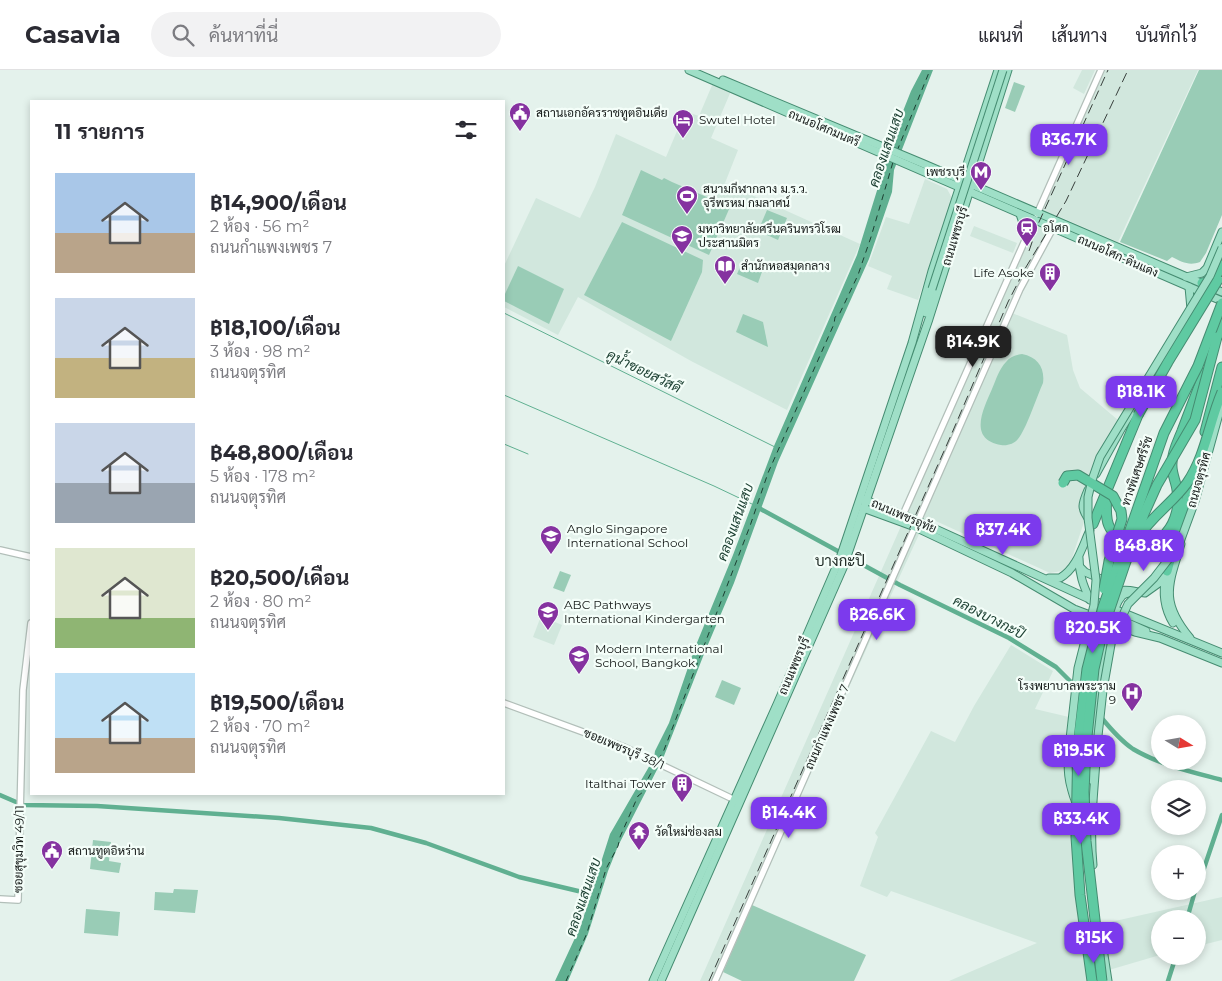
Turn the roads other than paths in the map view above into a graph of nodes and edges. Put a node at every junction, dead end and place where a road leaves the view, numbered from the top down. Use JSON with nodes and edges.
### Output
{"nodes":[{"id":1,"x":688,"y":70,"type":"edge"},
{"id":2,"x":700,"y":70,"type":"edge"},
{"id":3,"x":998,"y":70,"type":"edge"},
{"id":4,"x":1003,"y":70,"type":"edge"},
{"id":5,"x":1008,"y":70,"type":"edge"},
{"id":6,"x":1101,"y":70,"type":"edge"},
{"id":7,"x":976,"y":139,"type":"junction"},
{"id":8,"x":864,"y":142,"type":"junction"},
{"id":9,"x":985,"y":143,"type":"junction"},
{"id":10,"x":968,"y":164,"type":"junction"},
{"id":11,"x":977,"y":168,"type":"junction"},
{"id":12,"x":948,"y":178,"type":"junction"},
{"id":13,"x":961,"y":184,"type":"junction"},
{"id":14,"x":970,"y":188,"type":"junction"},
{"id":15,"x":986,"y":191,"type":"junction"},
{"id":16,"x":989,"y":200,"type":"junction"},
{"id":17,"x":955,"y":201,"type":"junction"},
{"id":18,"x":965,"y":204,"type":"junction"},
{"id":19,"x":1020,"y":214,"type":"junction"},
{"id":20,"x":1036,"y":217,"type":"junction"},
{"id":21,"x":1053,"y":228,"type":"junction"},
{"id":22,"x":946,"y":230,"type":"junction"},
{"id":23,"x":1222,"y":232,"type":"edge"},
{"id":24,"x":956,"y":233,"type":"junction"},
{"id":25,"x":1027,"y":235,"type":"junction"},
{"id":26,"x":1222,"y":248,"type":"edge"},
{"id":27,"x":1222,"y":265,"type":"edge"},
{"id":28,"x":1222,"y":274,"type":"edge"},
{"id":29,"x":1186,"y":277,"type":"junction"},
{"id":30,"x":1202,"y":283,"type":"junction"},
{"id":31,"x":1189,"y":287,"type":"junction"},
{"id":32,"x":1222,"y":292,"type":"edge"},
{"id":33,"x":1210,"y":296,"type":"junction"},
{"id":34,"x":1222,"y":302,"type":"edge"},
{"id":35,"x":1191,"y":314,"type":"junction"},
{"id":36,"x":1222,"y":323,"type":"edge"},
{"id":37,"x":1222,"y":340,"type":"edge"},
{"id":38,"x":916,"y":344,"type":"junction"},
{"id":39,"x":1222,"y":367,"type":"edge"},
{"id":40,"x":1222,"y":392,"type":"edge"},
{"id":41,"x":1222,"y":401,"type":"edge"},
{"id":42,"x":1063,"y":483,"type":"dead end"},
{"id":43,"x":1107,"y":490,"type":"junction"},
{"id":44,"x":863,"y":499,"type":"junction"},
{"id":45,"x":880,"y":506,"type":"junction"},
{"id":46,"x":863,"y":508,"type":"junction"},
{"id":47,"x":1178,"y":508,"type":"junction"},
{"id":48,"x":878,"y":514,"type":"junction"},
{"id":49,"x":902,"y":518,"type":"junction"},
{"id":50,"x":916,"y":524,"type":"junction"},
{"id":51,"x":1093,"y":524,"type":"junction"},
{"id":52,"x":1180,"y":529,"type":"junction"},
{"id":53,"x":0,"y":550,"type":"edge"},
{"id":54,"x":30,"y":556,"type":"edge"},
{"id":55,"x":844,"y":556,"type":"junction"},
{"id":56,"x":1079,"y":556,"type":"junction"},
{"id":57,"x":1125,"y":564,"type":"junction"},
{"id":58,"x":1079,"y":566,"type":"junction"},
{"id":59,"x":1167,"y":571,"type":"junction"},
{"id":60,"x":1036,"y":575,"type":"junction"},
{"id":61,"x":1124,"y":589,"type":"junction"},
{"id":62,"x":1132,"y":592,"type":"junction"},
{"id":63,"x":1090,"y":599,"type":"junction"},
{"id":64,"x":1102,"y":612,"type":"junction"},
{"id":65,"x":1113,"y":616,"type":"junction"},
{"id":66,"x":30,"y":631,"type":"edge"},
{"id":67,"x":1182,"y":636,"type":"junction"},
{"id":68,"x":1191,"y":639,"type":"junction"},
{"id":69,"x":1222,"y":652,"type":"edge"},
{"id":70,"x":1092,"y":661,"type":"junction"},
{"id":71,"x":1222,"y":663,"type":"edge"},
{"id":72,"x":1102,"y":664,"type":"junction"},
{"id":73,"x":505,"y":703,"type":"edge"},
{"id":74,"x":1095,"y":743,"type":"junction"},
{"id":75,"x":737,"y":801,"type":"junction"},
{"id":76,"x":1078,"y":808,"type":"junction"},
{"id":77,"x":695,"y":895,"type":"junction"},
{"id":78,"x":0,"y":899,"type":"edge"},
{"id":79,"x":653,"y":981,"type":"edge"},
{"id":80,"x":661,"y":981,"type":"edge"},
{"id":81,"x":714,"y":981,"type":"edge"},
{"id":82,"x":1094,"y":981,"type":"edge"},
{"id":83,"x":1102,"y":981,"type":"edge"},
{"id":84,"x":1108,"y":981,"type":"edge"}],
"edges":[{"from":1,"to":8,"type":"main road","name":"ถนนอโศกมนตรี"},
{"from":2,"to":8,"type":"main road","name":"ถนนอโศกมนตรี"},
{"from":3,"to":7,"type":"main road","name":"ถนนเพชรบุรี"},
{"from":4,"to":38,"type":"main road","name":"ถนนเพชรบุรี","bridge":true},
{"from":5,"to":9,"type":"main road","name":"ถนนเพชรบุรี"},
{"from":6,"to":20,"type":"street"},
{"from":7,"to":9,"type":"main road"},
{"from":7,"to":10,"type":"main road","name":"ถนนเพชรบุรี"},
{"from":8,"to":12,"type":"main road","name":"ถนนอโศกมนตรี"},
{"from":9,"to":11,"type":"main road","name":"ถนนเพชรบุรี"},
{"from":10,"to":12,"type":"main road"},
{"from":10,"to":13,"type":"main road","name":"ถนนเพชรบุรี"},
{"from":11,"to":14,"type":"main road","name":"ถนนเพชรบุรี"},
{"from":11,"to":15,"type":"main road"},
{"from":12,"to":13,"type":"main road","name":"ถนนอโศกมนตรี"},
{"from":12,"to":17,"type":"main road"},
{"from":13,"to":14,"type":"main road","name":"ถนนอโศก-ดินแดง"},
{"from":13,"to":17,"type":"main road","name":"ถนนเพชรบุรี"},
{"from":14,"to":15,"type":"main road","name":"ถนนอโศก-ดินแดง"},
{"from":14,"to":16,"type":"main road","name":"ถนนอโศก-ดินแดง"},
{"from":14,"to":18,"type":"main road","name":"ถนนเพชรบุรี"},
{"from":15,"to":20,"type":"main road","name":"ถนนอโศก-ดินแดง"},
{"from":16,"to":18,"type":"main road"},
{"from":16,"to":19,"type":"main road","name":"ถนนอโศก-ดินแดง"},
{"from":17,"to":22,"type":"main road","name":"ถนนเพชรบุรี"},
{"from":18,"to":24,"type":"main road","name":"ถนนเพชรบุรี"},
{"from":19,"to":20,"type":"main road","name":"ถนนอโศก-ดินแดง"},
{"from":19,"to":25,"type":"main road"},
{"from":20,"to":21,"type":"main road","name":"ถนนอโศก-ดินแดง"},
{"from":20,"to":25,"type":"street"},
{"from":20,"to":29,"type":"main road","name":"ถนนอโศก-ดินแดง"},
{"from":21,"to":31,"type":"main road","name":"ถนนอโศก-ดินแดง"},
{"from":21,"to":50,"type":"street","name":"ถนนกำแพงเพชร 7"},
{"from":22,"to":24,"type":"main road"},
{"from":22,"to":38,"type":"main road","name":"ถนนเพชรบุรี"},
{"from":23,"to":29,"type":"main road"},
{"from":24,"to":38,"type":"main road","name":"ถนนเพชรบุรี"},
{"from":25,"to":49,"type":"street"},
{"from":26,"to":76,"type":"main road","bridge":true},
{"from":27,"to":30,"type":"highway"},
{"from":28,"to":43,"type":"highway","bridge":true},
{"from":29,"to":30,"type":"main road","name":"ถนนอโศก-ดินแดง"},
{"from":30,"to":32,"type":"main road","name":"ถนนอโศก-ดินแดง"},
{"from":31,"to":33,"type":"main road","name":"ถนนอโศก-ดินแดง"},
{"from":31,"to":35,"type":"main road"},
{"from":33,"to":34,"type":"main road","name":"ถนนอโศก-ดินแดง"},
{"from":33,"to":35,"type":"main road"},
{"from":34,"to":64,"type":"highway","name":"ทางพิเศษศรีรัช","bridge":true},
{"from":35,"to":51,"type":"main road"},
{"from":36,"to":57,"type":"highway","name":"ทางพิเศษศรีรัช","bridge":true},
{"from":37,"to":47,"type":"highway"},
{"from":38,"to":44,"type":"main road","name":"ถนนเพชรบุรี"},
{"from":39,"to":52,"type":"highway","bridge":true},
{"from":40,"to":57,"type":"highway","bridge":true},
{"from":41,"to":68,"type":"main road","name":"ถนนจตุรทิศ"},
{"from":41,"to":74,"type":"main road","name":"ถนนจตุรทิศ","bridge":true},
{"from":42,"to":64,"type":"highway","bridge":true},
{"from":43,"to":47,"type":"highway"},
{"from":43,"to":51,"type":"highway"},
{"from":44,"to":45,"type":"main road","name":"ถนนเพชรอุทัย"},
{"from":44,"to":46,"type":"main road","name":"ถนนเพชรบุรี"},
{"from":44,"to":55,"type":"main road","name":"ถนนเพชรบุรี"},
{"from":45,"to":48,"type":"main road"},
{"from":45,"to":49,"type":"main road","name":"ถนนเพชรอุทัย"},
{"from":46,"to":48,"type":"main road","name":"ถนนเพชรอุทัย"},
{"from":46,"to":55,"type":"main road","name":"ถนนเพชรบุรี"},
{"from":47,"to":52,"type":"highway"},
{"from":48,"to":49,"type":"main road","name":"ถนนเพชรอุทัย"},
{"from":49,"to":50,"type":"main road","name":"ถนนเพชรอุทัย"},
{"from":50,"to":60,"type":"main road","name":"ถนนเพชรอุทัย"},
{"from":50,"to":64,"type":"main road","name":"ถนนเพชรอุทัย"},
{"from":50,"to":81,"type":"street","name":"ถนนกำแพงเพชร 7"},
{"from":51,"to":56,"type":"main road"},
{"from":52,"to":59,"type":"highway"},
{"from":53,"to":54,"type":"street"},
{"from":55,"to":75,"type":"main road","name":"ถนนเพชรบุรี"},
{"from":56,"to":58,"type":"main road"},
{"from":56,"to":60,"type":"main road"},
{"from":57,"to":83,"type":"highway","name":"ทางพิเศษศรีรัช","bridge":true},
{"from":58,"to":61,"type":"main road"},
{"from":58,"to":63,"type":"main road"},
{"from":59,"to":62,"type":"main road"},
{"from":59,"to":67,"type":"main road"},
{"from":60,"to":63,"type":"main road","name":"ถนนเพชรอุทัย"},
{"from":61,"to":62,"type":"main road"},
{"from":61,"to":64,"type":"main road"},
{"from":62,"to":65,"type":"main road"},
{"from":63,"to":64,"type":"main road"},
{"from":64,"to":65,"type":"main road","name":"ถนนเพชรอุทัย"},
{"from":64,"to":70,"type":"main road"},
{"from":64,"to":82,"type":"highway","name":"ทางพิเศษศรีรัช","bridge":true},
{"from":65,"to":67,"type":"main road"},
{"from":65,"to":71,"type":"main road"},
{"from":65,"to":72,"type":"main road","name":"ถนนจตุรทิศ"},
{"from":66,"to":78,"type":"street","name":"ซอยสุขุมวิท 49/11"},
{"from":67,"to":68,"type":"main road"},
{"from":68,"to":69,"type":"main road"},
{"from":70,"to":72,"type":"main road"},
{"from":70,"to":76,"type":"main road","bridge":true},
{"from":72,"to":74,"type":"main road","name":"ถนนจตุรทิศ"},
{"from":73,"to":75,"type":"street","name":"ซอยเพชรบุรี 38/1"},
{"from":74,"to":84,"type":"main road","name":"ถนนจตุรทิศ"},
{"from":75,"to":77,"type":"main road","name":"ถนนเพชรบุรี"},
{"from":76,"to":82,"type":"main road"},
{"from":77,"to":79,"type":"main road","name":"ถนนเพชรบุรี"},
{"from":77,"to":80,"type":"main road","name":"ถนนเพชรบุรี"}]}
